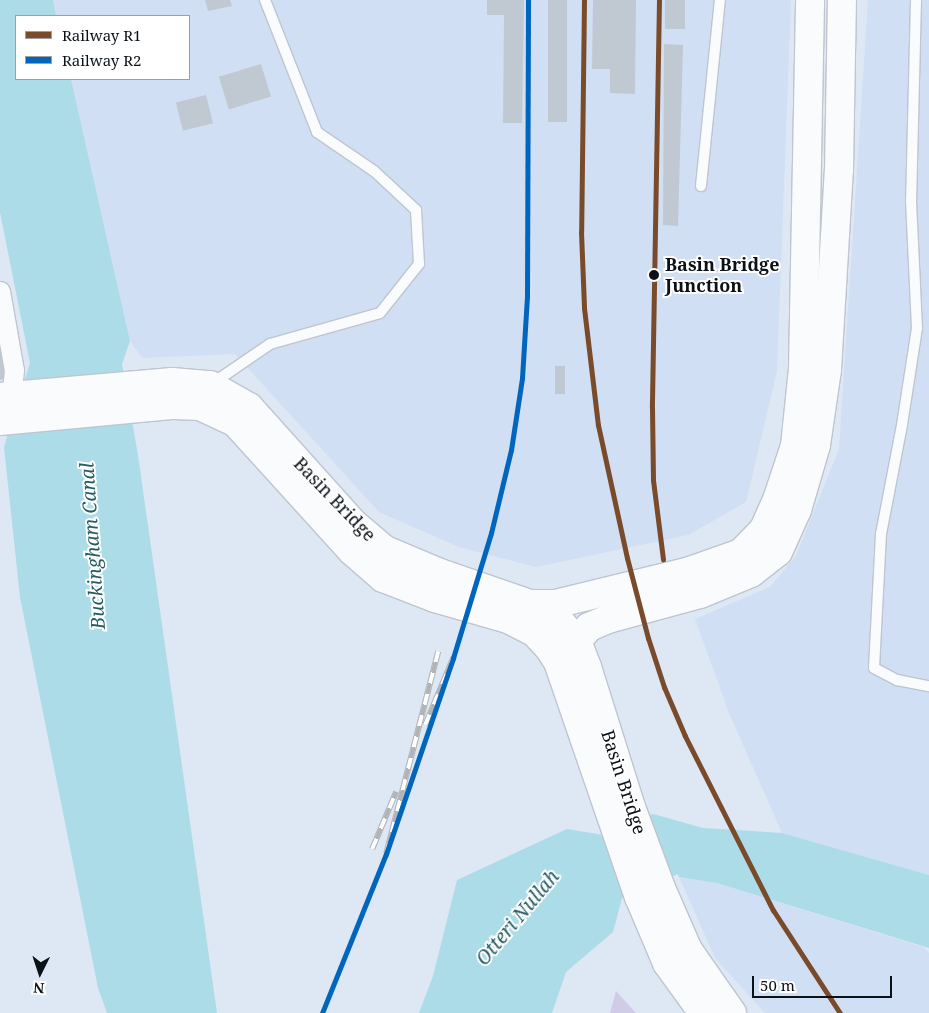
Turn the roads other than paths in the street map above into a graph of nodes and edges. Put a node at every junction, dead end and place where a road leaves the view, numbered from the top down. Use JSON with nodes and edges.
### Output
{"nodes":[{"id":1,"x":265,"y":0,"type":"edge"},
{"id":2,"x":720,"y":0,"type":"edge"},
{"id":3,"x":810,"y":0,"type":"edge"},
{"id":4,"x":842,"y":0,"type":"edge"},
{"id":5,"x":916,"y":0,"type":"edge"},
{"id":6,"x":701,"y":186,"type":"dead end"},
{"id":7,"x":0,"y":291,"type":"edge"},
{"id":8,"x":210,"y":385,"type":"junction"},
{"id":9,"x":173,"y":393,"type":"junction"},
{"id":10,"x":6,"y":406,"type":"edge"},
{"id":11,"x":695,"y":583,"type":"junction"},
{"id":12,"x":438,"y":585,"type":"junction"},
{"id":13,"x":518,"y":607,"type":"junction"},
{"id":14,"x":577,"y":640,"type":"junction"},
{"id":15,"x":929,"y":686,"type":"edge"},
{"id":16,"x":621,"y":812,"type":"junction"},
{"id":17,"x":650,"y":892,"type":"junction"},
{"id":18,"x":703,"y":1013,"type":"edge"},
{"id":19,"x":732,"y":1013,"type":"edge"}],
"edges":[{"from":1,"to":8,"type":"lane"},
{"from":2,"to":6,"type":"lane"},
{"from":3,"to":11,"type":"main road"},
{"from":4,"to":11,"type":"main road"},
{"from":5,"to":15,"type":"lane"},
{"from":7,"to":10,"type":"street"},
{"from":8,"to":9,"type":"main road","name":"Basin Bridge"},
{"from":8,"to":12,"type":"main road","name":"Basin Bridge"},
{"from":9,"to":10,"type":"main road","name":"Basin Bridge"},
{"from":9,"to":12,"type":"main road","name":"Basin Bridge"},
{"from":11,"to":13,"type":"main road"},
{"from":11,"to":14,"type":"main road"},
{"from":12,"to":13,"type":"main road","name":"Basin Bridge"},
{"from":13,"to":14,"type":"main road","name":"Basin Bridge"},
{"from":13,"to":16,"type":"main road","name":"Basin Bridge"},
{"from":14,"to":16,"type":"main road","name":"Basin Bridge"},
{"from":16,"to":17,"type":"main road","name":"Basin Bridge"},
{"from":17,"to":18,"type":"main road"},
{"from":17,"to":19,"type":"main road"}]}
